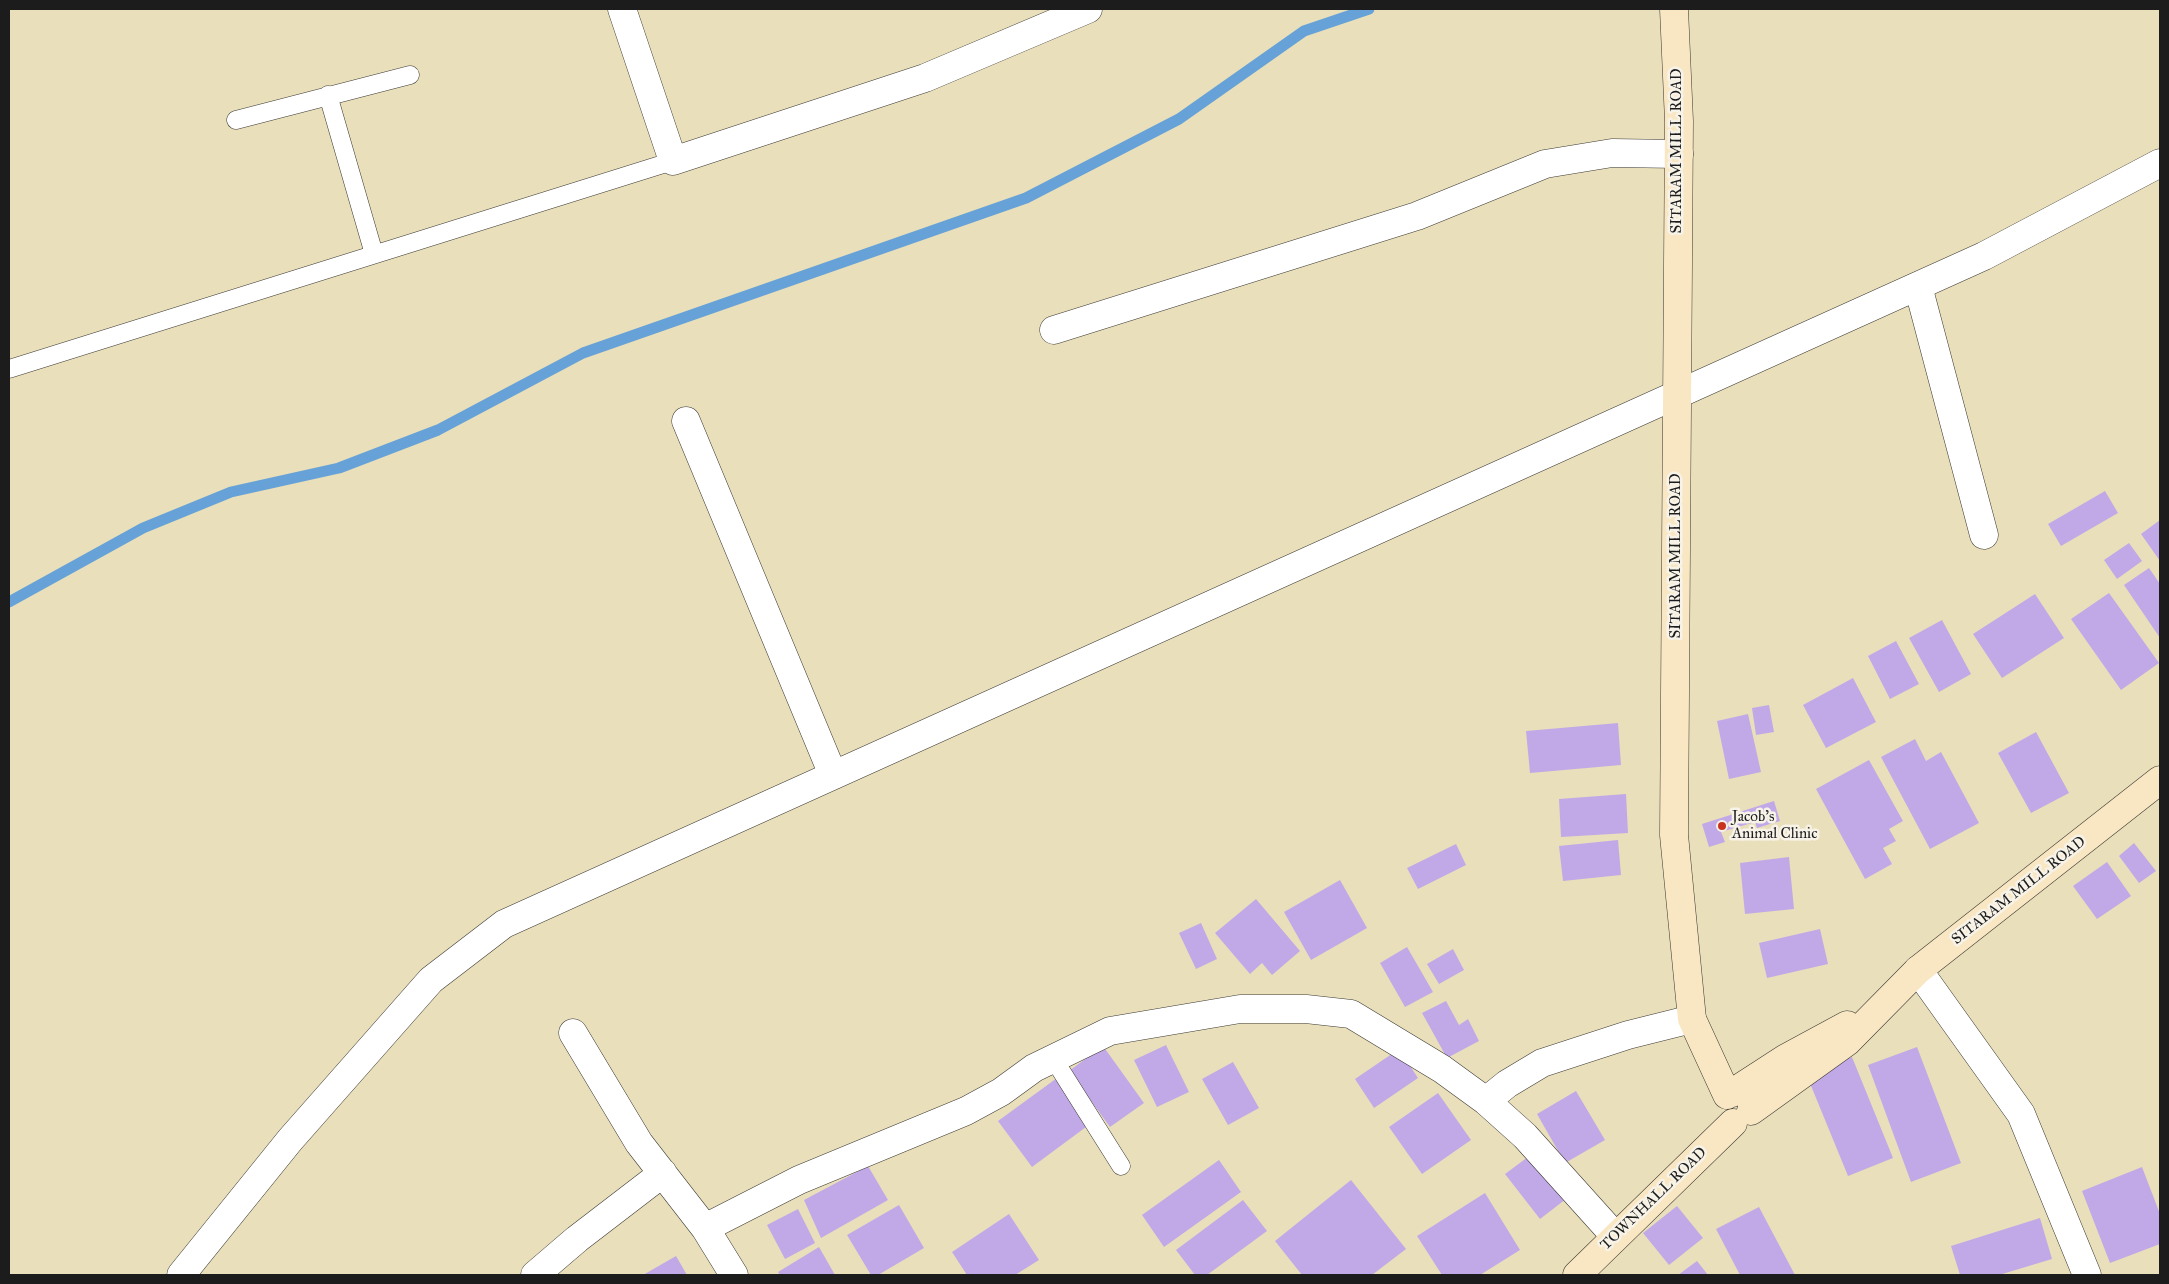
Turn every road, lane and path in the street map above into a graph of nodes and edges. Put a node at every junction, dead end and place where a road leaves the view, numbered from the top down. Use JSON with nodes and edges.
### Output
{"nodes":[{"id":1,"x":622,"y":9,"type":"edge"},
{"id":2,"x":1088,"y":9,"type":"edge"},
{"id":3,"x":1674,"y":9,"type":"edge"},
{"id":4,"x":410,"y":75,"type":"dead end"},
{"id":5,"x":328,"y":95,"type":"junction"},
{"id":6,"x":236,"y":120,"type":"dead end"},
{"id":7,"x":1679,"y":154,"type":"junction"},
{"id":8,"x":672,"y":161,"type":"junction"},
{"id":9,"x":2160,"y":163,"type":"edge"},
{"id":10,"x":374,"y":254,"type":"junction"},
{"id":11,"x":1918,"y":286,"type":"junction"},
{"id":12,"x":1054,"y":330,"type":"dead end"},
{"id":13,"x":9,"y":369,"type":"edge"},
{"id":14,"x":1677,"y":395,"type":"junction"},
{"id":15,"x":686,"y":421,"type":"dead end"},
{"id":16,"x":1984,"y":535,"type":"dead end"},
{"id":17,"x":833,"y":775,"type":"junction"},
{"id":18,"x":2160,"y":780,"type":"edge"},
{"id":19,"x":1918,"y":970,"type":"junction"},
{"id":20,"x":1882,"y":1007,"type":"joint"},
{"id":21,"x":1692,"y":1019,"type":"junction"},
{"id":22,"x":573,"y":1033,"type":"dead end"},
{"id":23,"x":1054,"y":1058,"type":"junction"},
{"id":24,"x":1486,"y":1101,"type":"junction"},
{"id":25,"x":1735,"y":1106,"type":"junction"},
{"id":26,"x":1121,"y":1166,"type":"dead end"},
{"id":27,"x":663,"y":1173,"type":"junction"},
{"id":28,"x":705,"y":1228,"type":"junction"},
{"id":29,"x":1615,"y":1236,"type":"junction"},
{"id":30,"x":180,"y":1275,"type":"edge"},
{"id":31,"x":535,"y":1275,"type":"edge"},
{"id":32,"x":734,"y":1275,"type":"edge"},
{"id":33,"x":1577,"y":1275,"type":"edge"},
{"id":34,"x":2087,"y":1275,"type":"edge"}],
"edges":[{"from":1,"to":8,"type":"street"},
{"from":2,"to":8,"type":"street"},
{"from":3,"to":7,"type":"street","name":"SITARAM MILL ROAD"},
{"from":4,"to":5,"type":"lane"},
{"from":5,"to":6,"type":"lane"},
{"from":5,"to":10,"type":"lane"},
{"from":7,"to":12,"type":"street"},
{"from":7,"to":14,"type":"street","name":"SITARAM MILL ROAD"},
{"from":8,"to":10,"type":"lane"},
{"from":9,"to":11,"type":"street"},
{"from":10,"to":13,"type":"lane"},
{"from":11,"to":14,"type":"street"},
{"from":11,"to":16,"type":"street"},
{"from":14,"to":17,"type":"street"},
{"from":14,"to":21,"type":"street","name":"SITARAM MILL ROAD"},
{"from":15,"to":17,"type":"street"},
{"from":17,"to":30,"type":"street"},
{"from":18,"to":19,"type":"street","name":"SITARAM MILL ROAD"},
{"from":19,"to":20,"type":"street","name":"SITARAM MILL ROAD"},
{"from":19,"to":34,"type":"street"},
{"from":20,"to":25,"type":"street","name":"TOWNHALL ROAD"},
{"from":21,"to":24,"type":"street"},
{"from":21,"to":25,"type":"street","name":"SITARAM MILL ROAD"},
{"from":22,"to":27,"type":"street"},
{"from":23,"to":24,"type":"street"},
{"from":23,"to":26,"type":"lane"},
{"from":23,"to":28,"type":"street"},
{"from":24,"to":29,"type":"street"},
{"from":25,"to":29,"type":"street","name":"TOWNHALL ROAD"},
{"from":27,"to":28,"type":"street"},
{"from":27,"to":31,"type":"street"},
{"from":28,"to":32,"type":"street"},
{"from":29,"to":33,"type":"street","name":"TOWNHALL ROAD"}]}
